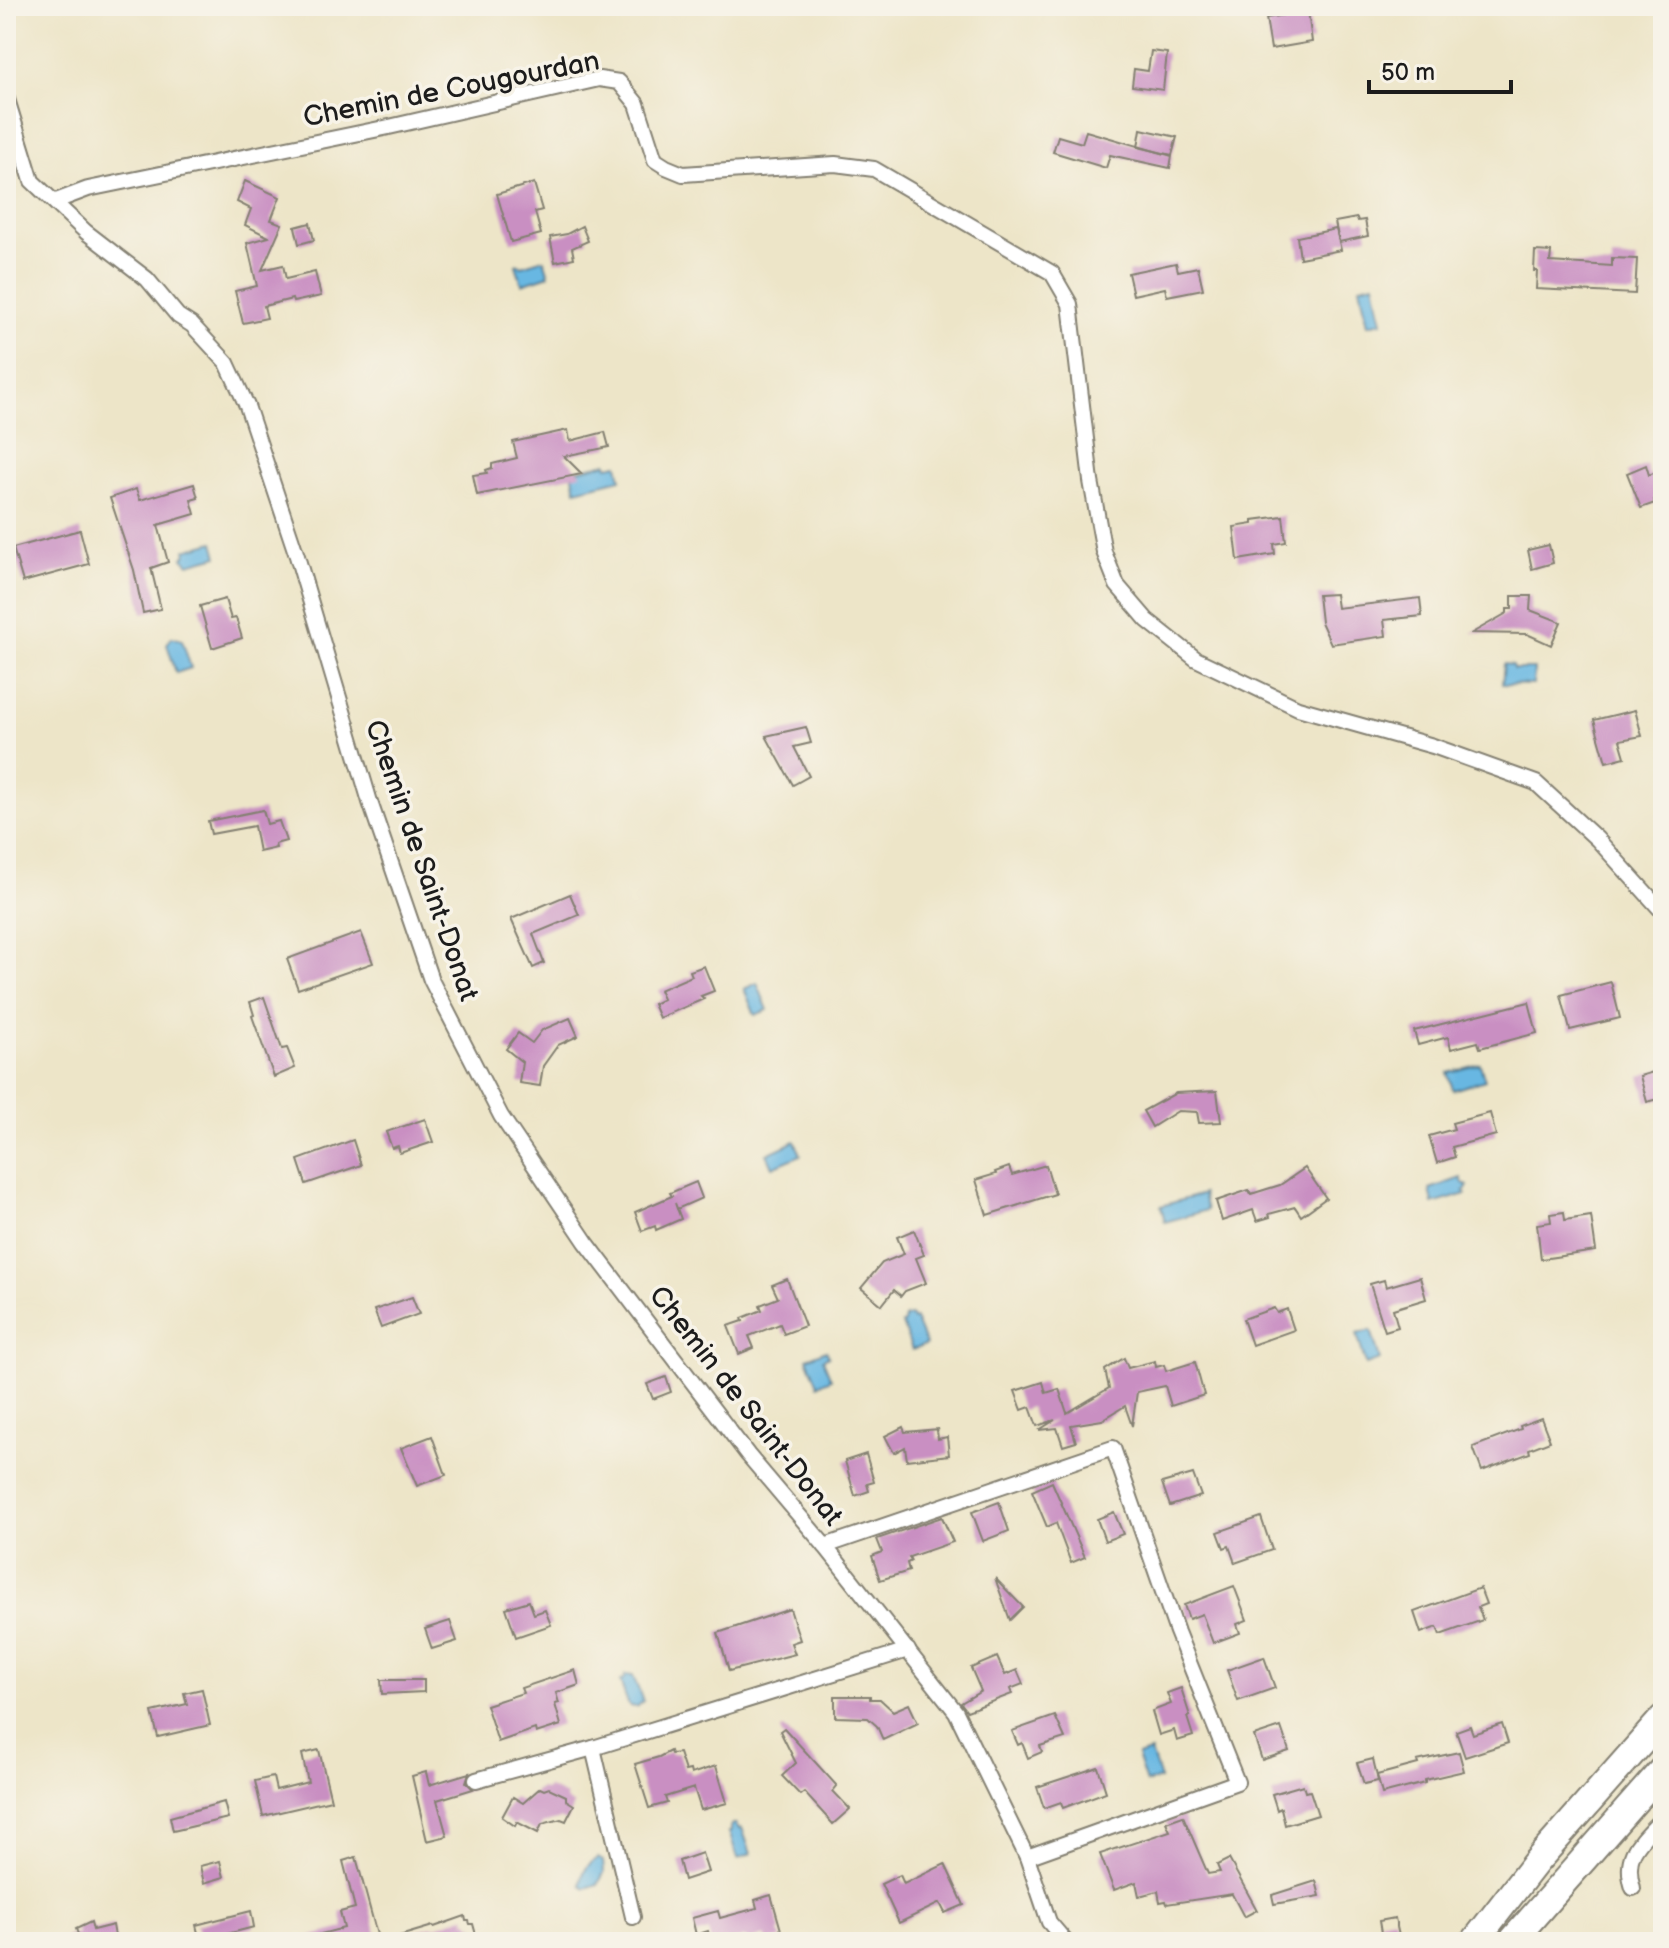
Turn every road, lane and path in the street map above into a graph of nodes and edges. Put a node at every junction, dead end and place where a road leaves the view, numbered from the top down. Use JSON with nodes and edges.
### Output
{"nodes":[{"id":1,"x":6,"y":96,"type":"edge"},
{"id":2,"x":56,"y":201,"type":"junction"},
{"id":3,"x":1663,"y":912,"type":"edge"},
{"id":4,"x":825,"y":1546,"type":"junction"},
{"id":5,"x":908,"y":1650,"type":"junction"},
{"id":6,"x":1663,"y":1718,"type":"edge"},
{"id":7,"x":593,"y":1748,"type":"junction"},
{"id":8,"x":1663,"y":1769,"type":"edge"},
{"id":9,"x":476,"y":1780,"type":"dead end"},
{"id":10,"x":1663,"y":1817,"type":"edge"},
{"id":11,"x":1608,"y":1830,"type":"junction"},
{"id":12,"x":1027,"y":1857,"type":"junction"},
{"id":13,"x":1536,"y":1862,"type":"junction"},
{"id":14,"x":1633,"y":1888,"type":"dead end"},
{"id":15,"x":633,"y":1917,"type":"dead end"},
{"id":16,"x":1066,"y":1942,"type":"edge"},
{"id":17,"x":1461,"y":1942,"type":"edge"},
{"id":18,"x":1474,"y":1942,"type":"edge"},
{"id":19,"x":1511,"y":1942,"type":"edge"},
{"id":20,"x":1521,"y":1942,"type":"edge"}],
"edges":[{"from":1,"to":2,"type":"street","name":"Chemin de Saint-Donat"},
{"from":2,"to":3,"type":"street","name":"Chemin de Cougourdan"},
{"from":2,"to":4,"type":"street","name":"Chemin de Saint-Donat"},
{"from":4,"to":5,"type":"street","name":"Chemin de Saint-Donat"},
{"from":4,"to":12,"type":"street"},
{"from":5,"to":7,"type":"street"},
{"from":5,"to":12,"type":"street","name":"Chemin de Saint-Donat"},
{"from":6,"to":13,"type":"highway"},
{"from":7,"to":9,"type":"street"},
{"from":7,"to":15,"type":"street"},
{"from":8,"to":11,"type":"highway"},
{"from":10,"to":14,"type":"street"},
{"from":11,"to":19,"type":"highway"},
{"from":11,"to":20,"type":"highway"},
{"from":12,"to":16,"type":"street","name":"Chemin de Saint-Donat"},
{"from":13,"to":17,"type":"highway"},
{"from":13,"to":18,"type":"highway"}]}
